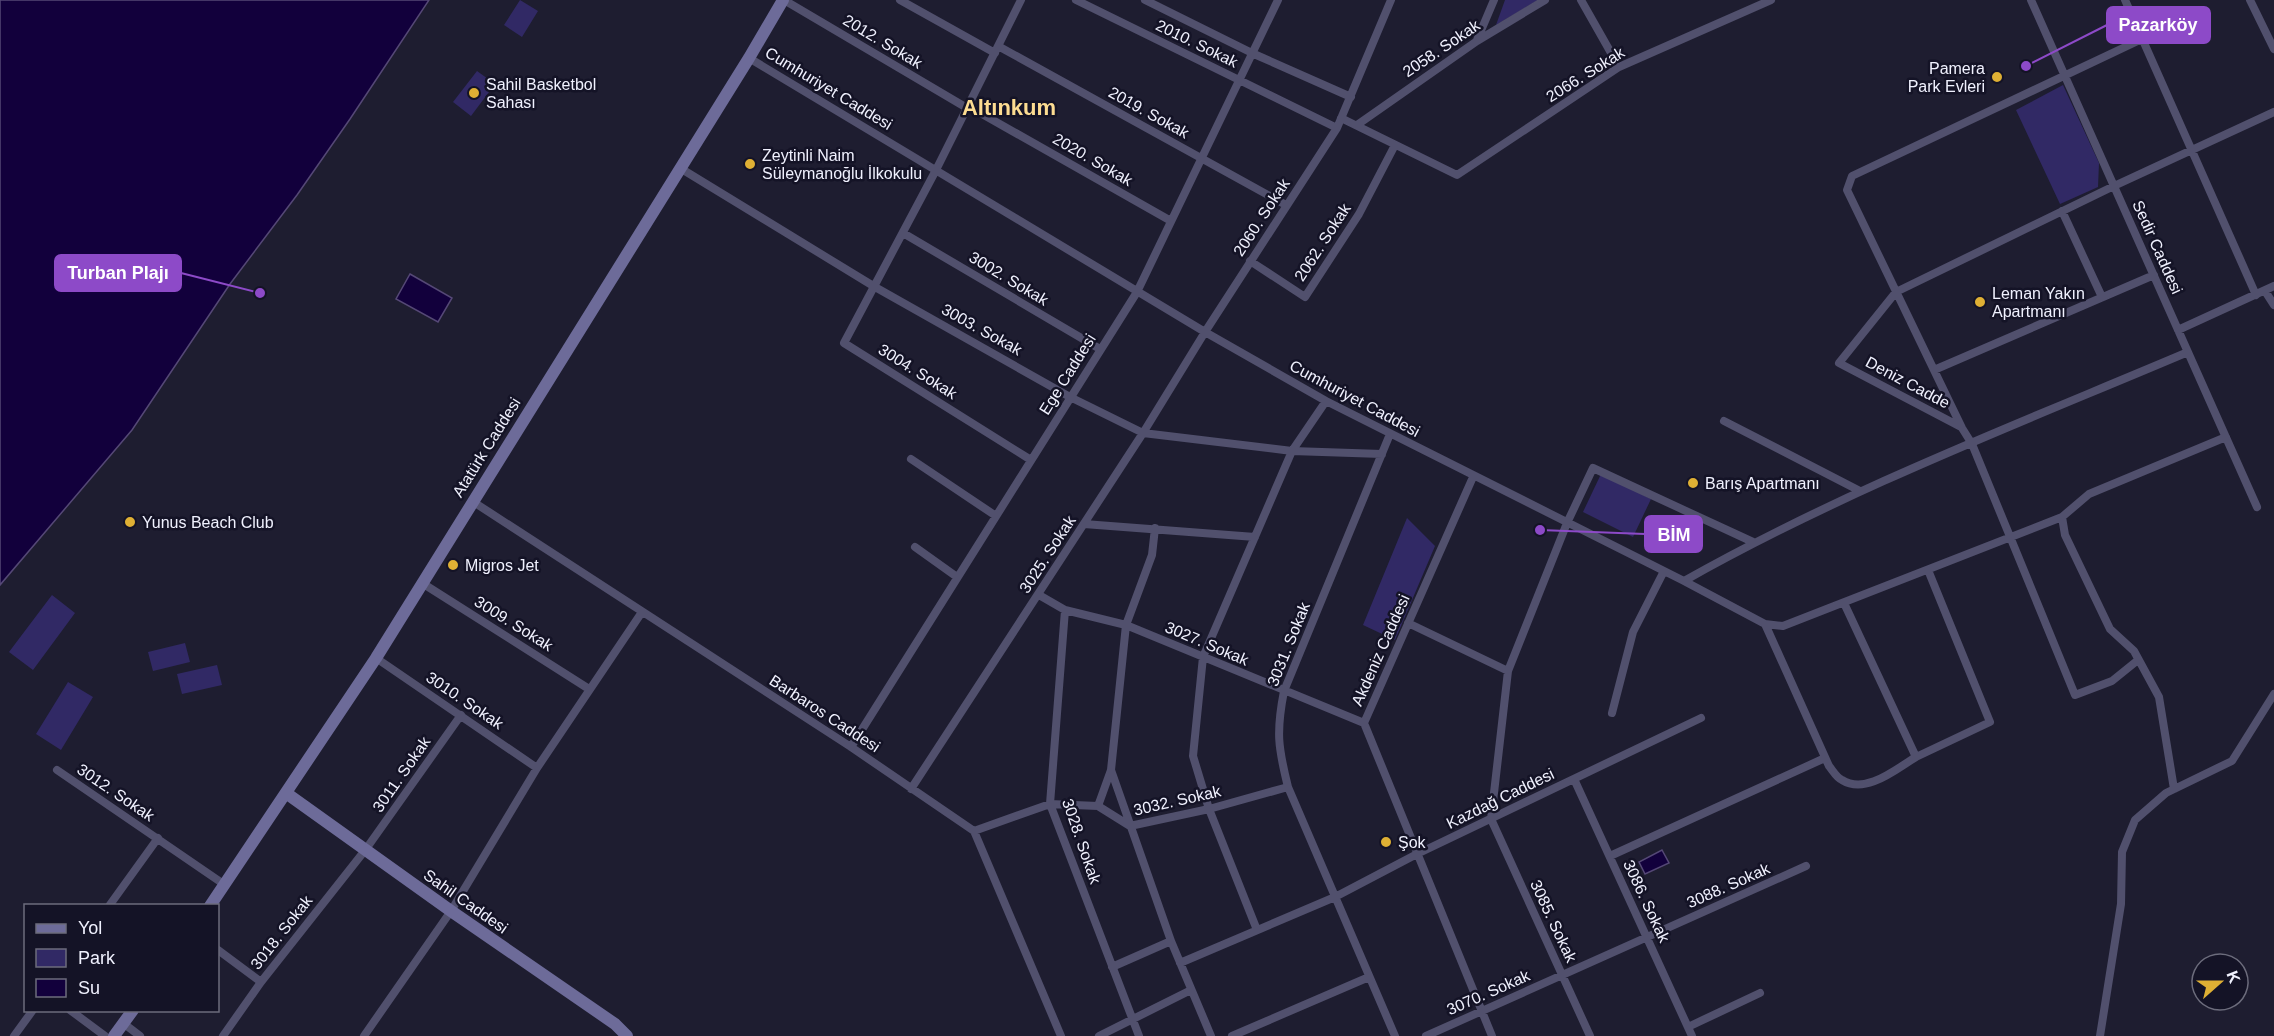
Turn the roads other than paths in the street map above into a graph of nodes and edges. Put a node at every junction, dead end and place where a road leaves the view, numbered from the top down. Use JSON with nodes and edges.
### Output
{"nodes":[{"id":1,"x":784,"y":0,"type":"edge"},
{"id":2,"x":900,"y":0,"type":"edge"},
{"id":3,"x":1021,"y":0,"type":"edge"},
{"id":4,"x":1076,"y":0,"type":"edge"},
{"id":5,"x":1145,"y":0,"type":"edge"},
{"id":6,"x":1278,"y":0,"type":"edge"},
{"id":7,"x":1391,"y":0,"type":"edge"},
{"id":8,"x":1494,"y":0,"type":"edge"},
{"id":9,"x":1545,"y":0,"type":"edge"},
{"id":10,"x":1581,"y":0,"type":"edge"},
{"id":11,"x":1771,"y":0,"type":"edge"},
{"id":12,"x":2031,"y":0,"type":"edge"},
{"id":13,"x":2125,"y":0,"type":"edge"},
{"id":14,"x":2250,"y":0,"type":"edge"},
{"id":15,"x":2142,"y":39,"type":"junction"},
{"id":16,"x":1477,"y":41,"type":"junction"},
{"id":17,"x":996,"y":49,"type":"junction"},
{"id":18,"x":2274,"y":50,"type":"edge"},
{"id":19,"x":1254,"y":54,"type":"junction"},
{"id":20,"x":749,"y":58,"type":"junction"},
{"id":21,"x":1619,"y":67,"type":"junction"},
{"id":22,"x":2065,"y":74,"type":"junction"},
{"id":23,"x":1240,"y":81,"type":"junction"},
{"id":24,"x":1351,"y":97,"type":"junction"},
{"id":25,"x":968,"y":107,"type":"junction"},
{"id":26,"x":2274,"y":112,"type":"edge"},
{"id":27,"x":1341,"y":118,"type":"junction"},
{"id":28,"x":1357,"y":125,"type":"junction"},
{"id":29,"x":1337,"y":128,"type":"junction"},
{"id":30,"x":1395,"y":145,"type":"junction"},
{"id":31,"x":2192,"y":150,"type":"junction"},
{"id":32,"x":1202,"y":158,"type":"junction"},
{"id":33,"x":680,"y":168,"type":"junction"},
{"id":34,"x":936,"y":170,"type":"junction"},
{"id":35,"x":2114,"y":186,"type":"junction"},
{"id":36,"x":1286,"y":205,"type":"junction"},
{"id":37,"x":2062,"y":212,"type":"junction"},
{"id":38,"x":1172,"y":221,"type":"junction"},
{"id":39,"x":903,"y":233,"type":"junction"},
{"id":40,"x":1250,"y":261,"type":"junction"},
{"id":41,"x":2154,"y":275,"type":"junction"},
{"id":42,"x":875,"y":286,"type":"junction"},
{"id":43,"x":2274,"y":286,"type":"edge"},
{"id":44,"x":2265,"y":291,"type":"junction"},
{"id":45,"x":1137,"y":292,"type":"junction"},
{"id":46,"x":1896,"y":292,"type":"junction"},
{"id":47,"x":2256,"y":295,"type":"junction"},
{"id":48,"x":2102,"y":297,"type":"junction"},
{"id":49,"x":2274,"y":305,"type":"edge"},
{"id":50,"x":2178,"y":330,"type":"junction"},
{"id":51,"x":1205,"y":332,"type":"junction"},
{"id":52,"x":1100,"y":349,"type":"junction"},
{"id":53,"x":2188,"y":352,"type":"junction"},
{"id":54,"x":1934,"y":370,"type":"junction"},
{"id":55,"x":1070,"y":397,"type":"junction"},
{"id":56,"x":1326,"y":401,"type":"junction"},
{"id":57,"x":1724,"y":421,"type":"dead end"},
{"id":58,"x":1962,"y":428,"type":"junction"},
{"id":59,"x":1143,"y":433,"type":"junction"},
{"id":60,"x":1390,"y":434,"type":"junction"},
{"id":61,"x":2226,"y":436,"type":"junction"},
{"id":62,"x":1972,"y":444,"type":"junction"},
{"id":63,"x":1292,"y":452,"type":"junction"},
{"id":64,"x":1382,"y":454,"type":"junction"},
{"id":65,"x":911,"y":459,"type":"dead end"},
{"id":66,"x":1031,"y":460,"type":"junction"},
{"id":67,"x":1473,"y":477,"type":"junction"},
{"id":68,"x":1860,"y":491,"type":"junction"},
{"id":69,"x":472,"y":501,"type":"junction"},
{"id":70,"x":2257,"y":507,"type":"dead end"},
{"id":71,"x":996,"y":516,"type":"junction"},
{"id":72,"x":2062,"y":517,"type":"junction"},
{"id":73,"x":1567,"y":523,"type":"junction"},
{"id":74,"x":1084,"y":524,"type":"junction"},
{"id":75,"x":1155,"y":528,"type":"junction"},
{"id":76,"x":1255,"y":537,"type":"junction"},
{"id":77,"x":2011,"y":537,"type":"junction"},
{"id":78,"x":1752,"y":542,"type":"junction"},
{"id":79,"x":915,"y":547,"type":"dead end"},
{"id":80,"x":1928,"y":570,"type":"junction"},
{"id":81,"x":1664,"y":571,"type":"junction"},
{"id":82,"x":957,"y":577,"type":"junction"},
{"id":83,"x":1684,"y":581,"type":"junction"},
{"id":84,"x":422,"y":583,"type":"junction"},
{"id":85,"x":1038,"y":595,"type":"junction"},
{"id":86,"x":1844,"y":603,"type":"junction"},
{"id":87,"x":1065,"y":610,"type":"junction"},
{"id":88,"x":642,"y":612,"type":"junction"},
{"id":89,"x":1408,"y":623,"type":"junction"},
{"id":90,"x":1765,"y":624,"type":"junction"},
{"id":91,"x":1126,"y":625,"type":"junction"},
{"id":92,"x":1203,"y":657,"type":"junction"},
{"id":93,"x":376,"y":658,"type":"junction"},
{"id":94,"x":2139,"y":660,"type":"junction"},
{"id":95,"x":1508,"y":671,"type":"junction"},
{"id":96,"x":589,"y":689,"type":"junction"},
{"id":97,"x":1284,"y":691,"type":"junction"},
{"id":98,"x":2274,"y":694,"type":"edge"},
{"id":99,"x":1612,"y":713,"type":"dead end"},
{"id":100,"x":461,"y":715,"type":"junction"},
{"id":101,"x":1701,"y":718,"type":"dead end"},
{"id":102,"x":1364,"y":723,"type":"junction"},
{"id":103,"x":851,"y":747,"type":"junction"},
{"id":104,"x":1916,"y":757,"type":"junction"},
{"id":105,"x":1825,"y":758,"type":"junction"},
{"id":106,"x":537,"y":768,"type":"junction"},
{"id":107,"x":57,"y":770,"type":"dead end"},
{"id":108,"x":1111,"y":770,"type":"junction"},
{"id":109,"x":1574,"y":779,"type":"junction"},
{"id":110,"x":1288,"y":787,"type":"junction"},
{"id":111,"x":911,"y":789,"type":"junction"},
{"id":112,"x":2174,"y":789,"type":"junction"},
{"id":113,"x":286,"y":793,"type":"junction"},
{"id":114,"x":1050,"y":804,"type":"junction"},
{"id":115,"x":1098,"y":806,"type":"junction"},
{"id":116,"x":1209,"y":809,"type":"junction"},
{"id":117,"x":1491,"y":819,"type":"junction"},
{"id":118,"x":1130,"y":826,"type":"junction"},
{"id":119,"x":974,"y":831,"type":"junction"},
{"id":120,"x":158,"y":838,"type":"junction"},
{"id":121,"x":366,"y":849,"type":"junction"},
{"id":122,"x":1417,"y":854,"type":"junction"},
{"id":123,"x":1610,"y":856,"type":"junction"},
{"id":124,"x":1806,"y":866,"type":"dead end"},
{"id":125,"x":225,"y":885,"type":"junction"},
{"id":126,"x":1335,"y":897,"type":"junction"},
{"id":127,"x":110,"y":904,"type":"edge"},
{"id":128,"x":211,"y":904,"type":"edge"},
{"id":129,"x":451,"y":911,"type":"junction"},
{"id":130,"x":1257,"y":930,"type":"junction"},
{"id":131,"x":1647,"y":938,"type":"junction"},
{"id":132,"x":1172,"y":941,"type":"junction"},
{"id":133,"x":219,"y":951,"type":"edge"},
{"id":134,"x":1180,"y":963,"type":"junction"},
{"id":135,"x":1112,"y":967,"type":"junction"},
{"id":136,"x":1563,"y":975,"type":"junction"},
{"id":137,"x":1369,"y":977,"type":"junction"},
{"id":138,"x":261,"y":982,"type":"junction"},
{"id":139,"x":1191,"y":990,"type":"junction"},
{"id":140,"x":1760,"y":993,"type":"dead end"},
{"id":141,"x":1482,"y":1011,"type":"junction"},
{"id":142,"x":32,"y":1012,"type":"edge"},
{"id":143,"x":71,"y":1012,"type":"edge"},
{"id":144,"x":132,"y":1012,"type":"edge"},
{"id":145,"x":1132,"y":1018,"type":"junction"},
{"id":146,"x":123,"y":1023,"type":"junction"},
{"id":147,"x":1688,"y":1027,"type":"junction"},
{"id":148,"x":14,"y":1036,"type":"edge"},
{"id":149,"x":105,"y":1036,"type":"edge"},
{"id":150,"x":114,"y":1036,"type":"edge"},
{"id":151,"x":140,"y":1036,"type":"edge"},
{"id":152,"x":223,"y":1036,"type":"edge"},
{"id":153,"x":363,"y":1036,"type":"edge"},
{"id":154,"x":627,"y":1036,"type":"edge"},
{"id":155,"x":1061,"y":1036,"type":"edge"},
{"id":156,"x":1099,"y":1036,"type":"edge"},
{"id":157,"x":1138,"y":1036,"type":"edge"},
{"id":158,"x":1210,"y":1036,"type":"edge"},
{"id":159,"x":1232,"y":1036,"type":"edge"},
{"id":160,"x":1395,"y":1036,"type":"edge"},
{"id":161,"x":1426,"y":1036,"type":"edge"},
{"id":162,"x":1492,"y":1036,"type":"edge"},
{"id":163,"x":1590,"y":1036,"type":"edge"},
{"id":164,"x":1692,"y":1036,"type":"edge"},
{"id":165,"x":2100,"y":1036,"type":"edge"}],
"edges":[{"from":1,"to":20,"type":"main road","name":"Atatürk Caddesi"},
{"from":1,"to":25,"type":"street","name":"2012. Sokak"},
{"from":2,"to":17,"type":"street","name":"2019. Sokak"},
{"from":3,"to":17,"type":"street"},
{"from":4,"to":23,"type":"street","name":"2010. Sokak"},
{"from":5,"to":19,"type":"street"},
{"from":6,"to":19,"type":"street","name":"Ege Caddesi"},
{"from":7,"to":24,"type":"street","name":"2060. Sokak"},
{"from":8,"to":16,"type":"street"},
{"from":9,"to":16,"type":"street","name":"2058. Sokak"},
{"from":10,"to":21,"type":"street"},
{"from":11,"to":21,"type":"street","name":"2066. Sokak"},
{"from":12,"to":22,"type":"street","name":"Sedir Caddesi"},
{"from":13,"to":15,"type":"street"},
{"from":14,"to":18,"type":"street"},
{"from":15,"to":22,"type":"street"},
{"from":15,"to":31,"type":"street"},
{"from":16,"to":28,"type":"street","name":"2058. Sokak"},
{"from":17,"to":25,"type":"street"},
{"from":17,"to":32,"type":"street","name":"2019. Sokak"},
{"from":19,"to":23,"type":"street","name":"Ege Caddesi"},
{"from":19,"to":24,"type":"street"},
{"from":20,"to":33,"type":"main road","name":"Atatürk Caddesi"},
{"from":20,"to":34,"type":"street","name":"Cumhuriyet Caddesi"},
{"from":21,"to":30,"type":"street","name":"2066. Sokak"},
{"from":22,"to":35,"type":"street","name":"Sedir Caddesi"},
{"from":22,"to":46,"type":"street"},
{"from":23,"to":29,"type":"street","name":"2010. Sokak"},
{"from":23,"to":32,"type":"street","name":"Ege Caddesi"},
{"from":24,"to":27,"type":"street","name":"2060. Sokak"},
{"from":25,"to":34,"type":"street"},
{"from":25,"to":38,"type":"street","name":"2020. Sokak"},
{"from":26,"to":31,"type":"street"},
{"from":27,"to":28,"type":"street"},
{"from":27,"to":29,"type":"street","name":"2060. Sokak"},
{"from":28,"to":30,"type":"street"},
{"from":29,"to":36,"type":"street","name":"2060. Sokak"},
{"from":30,"to":40,"type":"street","name":"2062. Sokak"},
{"from":31,"to":35,"type":"street"},
{"from":31,"to":47,"type":"street"},
{"from":32,"to":36,"type":"street","name":"2019. Sokak"},
{"from":32,"to":38,"type":"street","name":"Ege Caddesi"},
{"from":33,"to":42,"type":"street","name":"3003. Sokak"},
{"from":33,"to":69,"type":"main road","name":"Atatürk Caddesi"},
{"from":34,"to":39,"type":"street"},
{"from":34,"to":45,"type":"street","name":"Cumhuriyet Caddesi"},
{"from":35,"to":37,"type":"street"},
{"from":35,"to":41,"type":"street","name":"Sedir Caddesi"},
{"from":36,"to":40,"type":"street","name":"2060. Sokak"},
{"from":37,"to":46,"type":"street"},
{"from":37,"to":48,"type":"street"},
{"from":38,"to":45,"type":"street","name":"Ege Caddesi"},
{"from":39,"to":42,"type":"street"},
{"from":39,"to":52,"type":"street","name":"3002. Sokak"},
{"from":40,"to":51,"type":"street","name":"2060. Sokak"},
{"from":41,"to":48,"type":"street"},
{"from":41,"to":50,"type":"street","name":"Sedir Caddesi"},
{"from":42,"to":55,"type":"street","name":"3003. Sokak"},
{"from":42,"to":66,"type":"street","name":"3004. Sokak"},
{"from":43,"to":44,"type":"street"},
{"from":44,"to":47,"type":"street"},
{"from":44,"to":49,"type":"street"},
{"from":45,"to":51,"type":"street","name":"Cumhuriyet Caddesi"},
{"from":45,"to":52,"type":"street","name":"Ege Caddesi"},
{"from":46,"to":54,"type":"street"},
{"from":46,"to":58,"type":"street","name":"Deniz Cadde"},
{"from":47,"to":50,"type":"street"},
{"from":48,"to":54,"type":"street"},
{"from":50,"to":53,"type":"street","name":"Sedir Caddesi"},
{"from":51,"to":56,"type":"street","name":"Cumhuriyet Caddesi"},
{"from":51,"to":59,"type":"street","name":"3025. Sokak"},
{"from":52,"to":55,"type":"street","name":"Ege Caddesi"},
{"from":53,"to":61,"type":"street","name":"Sedir Caddesi"},
{"from":53,"to":62,"type":"street"},
{"from":54,"to":58,"type":"street"},
{"from":55,"to":59,"type":"street","name":"3003. Sokak"},
{"from":55,"to":66,"type":"street","name":"Ege Caddesi"},
{"from":56,"to":60,"type":"street","name":"Cumhuriyet Caddesi"},
{"from":56,"to":63,"type":"street"},
{"from":57,"to":68,"type":"street"},
{"from":58,"to":62,"type":"street"},
{"from":59,"to":63,"type":"street","name":"3003. Sokak"},
{"from":59,"to":74,"type":"street","name":"3025. Sokak"},
{"from":60,"to":64,"type":"street","name":"3031. Sokak"},
{"from":60,"to":67,"type":"street","name":"Cumhuriyet Caddesi"},
{"from":61,"to":70,"type":"street","name":"Sedir Caddesi"},
{"from":61,"to":72,"type":"street"},
{"from":62,"to":68,"type":"street"},
{"from":62,"to":77,"type":"street"},
{"from":63,"to":64,"type":"street","name":"3003. Sokak"},
{"from":63,"to":76,"type":"street"},
{"from":64,"to":97,"type":"street","name":"3031. Sokak"},
{"from":65,"to":71,"type":"street"},
{"from":66,"to":71,"type":"street","name":"Ege Caddesi"},
{"from":67,"to":73,"type":"street","name":"Cumhuriyet Caddesi"},
{"from":67,"to":89,"type":"street","name":"Akdeniz Caddesi"},
{"from":68,"to":78,"type":"street"},
{"from":69,"to":84,"type":"main road","name":"Atatürk Caddesi"},
{"from":69,"to":88,"type":"street","name":"Barbaros Caddesi"},
{"from":71,"to":82,"type":"street","name":"Ege Caddesi"},
{"from":72,"to":77,"type":"street"},
{"from":72,"to":94,"type":"street"},
{"from":73,"to":78,"type":"street"},
{"from":73,"to":81,"type":"street","name":"Cumhuriyet Caddesi"},
{"from":73,"to":95,"type":"street"},
{"from":74,"to":75,"type":"street"},
{"from":74,"to":85,"type":"street","name":"3025. Sokak"},
{"from":75,"to":76,"type":"street"},
{"from":75,"to":91,"type":"street"},
{"from":76,"to":92,"type":"street"},
{"from":77,"to":80,"type":"street"},
{"from":77,"to":94,"type":"street"},
{"from":78,"to":83,"type":"street"},
{"from":79,"to":82,"type":"street"},
{"from":80,"to":86,"type":"street"},
{"from":80,"to":104,"type":"street"},
{"from":81,"to":83,"type":"street","name":"Cumhuriyet Caddesi"},
{"from":81,"to":99,"type":"street"},
{"from":82,"to":103,"type":"street","name":"Ege Caddesi"},
{"from":83,"to":90,"type":"street","name":"Cumhuriyet Caddesi"},
{"from":84,"to":93,"type":"main road","name":"Atatürk Caddesi"},
{"from":84,"to":96,"type":"street","name":"3009. Sokak"},
{"from":85,"to":87,"type":"street","name":"3027. Sokak"},
{"from":85,"to":111,"type":"street","name":"3025. Sokak"},
{"from":86,"to":90,"type":"street"},
{"from":86,"to":104,"type":"street"},
{"from":87,"to":91,"type":"street","name":"3027. Sokak"},
{"from":87,"to":114,"type":"street","name":"3028. Sokak"},
{"from":88,"to":96,"type":"street"},
{"from":88,"to":103,"type":"street","name":"Barbaros Caddesi"},
{"from":89,"to":95,"type":"street"},
{"from":89,"to":102,"type":"street","name":"Akdeniz Caddesi"},
{"from":90,"to":105,"type":"street"},
{"from":91,"to":92,"type":"street","name":"3027. Sokak"},
{"from":91,"to":108,"type":"street"},
{"from":92,"to":97,"type":"street","name":"3027. Sokak"},
{"from":92,"to":116,"type":"street"},
{"from":93,"to":100,"type":"street","name":"3010. Sokak"},
{"from":93,"to":113,"type":"main road","name":"Atatürk Caddesi"},
{"from":94,"to":112,"type":"street"},
{"from":95,"to":117,"type":"street"},
{"from":96,"to":106,"type":"street"},
{"from":97,"to":102,"type":"street","name":"3027. Sokak"},
{"from":97,"to":110,"type":"street","name":"3031. Sokak"},
{"from":98,"to":112,"type":"street"},
{"from":100,"to":106,"type":"street","name":"3010. Sokak"},
{"from":100,"to":121,"type":"street","name":"3011. Sokak"},
{"from":101,"to":109,"type":"street","name":"Kazdağ Caddesi"},
{"from":102,"to":122,"type":"street","name":"Akdeniz Caddesi"},
{"from":103,"to":111,"type":"street","name":"Barbaros Caddesi"},
{"from":104,"to":105,"type":"street"},
{"from":105,"to":123,"type":"street"},
{"from":106,"to":129,"type":"street"},
{"from":107,"to":120,"type":"street","name":"3012. Sokak"},
{"from":108,"to":115,"type":"street"},
{"from":108,"to":118,"type":"street"},
{"from":109,"to":117,"type":"street","name":"Kazdağ Caddesi"},
{"from":109,"to":123,"type":"street","name":"3086. Sokak"},
{"from":110,"to":116,"type":"street","name":"3032. Sokak"},
{"from":110,"to":126,"type":"street","name":"3031. Sokak"},
{"from":111,"to":119,"type":"street","name":"Barbaros Caddesi"},
{"from":112,"to":165,"type":"street"},
{"from":113,"to":121,"type":"main road","name":"Sahil Caddesi"},
{"from":113,"to":125,"type":"main road","name":"Atatürk Caddesi"},
{"from":114,"to":115,"type":"street","name":"3032. Sokak"},
{"from":114,"to":119,"type":"street","name":"3032. Sokak"},
{"from":114,"to":135,"type":"street","name":"3028. Sokak"},
{"from":115,"to":118,"type":"street","name":"3032. Sokak"},
{"from":116,"to":118,"type":"street","name":"3032. Sokak"},
{"from":116,"to":130,"type":"street"},
{"from":117,"to":122,"type":"street","name":"Kazdağ Caddesi"},
{"from":117,"to":136,"type":"street","name":"3085. Sokak"},
{"from":118,"to":132,"type":"street"},
{"from":119,"to":155,"type":"street"},
{"from":120,"to":125,"type":"street","name":"3012. Sokak"},
{"from":120,"to":127,"type":"street","name":"3012. Sokak"},
{"from":121,"to":129,"type":"main road","name":"Sahil Caddesi"},
{"from":121,"to":138,"type":"street","name":"3018. Sokak"},
{"from":122,"to":126,"type":"street","name":"Kazdağ Caddesi"},
{"from":122,"to":141,"type":"street","name":"Akdeniz Caddesi"},
{"from":123,"to":131,"type":"street","name":"3086. Sokak"},
{"from":124,"to":131,"type":"street","name":"3088. Sokak"},
{"from":125,"to":128,"type":"main road","name":"Atatürk Caddesi"},
{"from":126,"to":130,"type":"street","name":"Kazdağ Caddesi"},
{"from":126,"to":137,"type":"street","name":"3031. Sokak"},
{"from":129,"to":153,"type":"street"},
{"from":129,"to":154,"type":"main road","name":"Sahil Caddesi"},
{"from":130,"to":134,"type":"street","name":"Kazdağ Caddesi"},
{"from":131,"to":136,"type":"street","name":"3088. Sokak"},
{"from":131,"to":147,"type":"street","name":"3086. Sokak"},
{"from":132,"to":134,"type":"street"},
{"from":132,"to":135,"type":"street"},
{"from":133,"to":138,"type":"street"},
{"from":134,"to":139,"type":"street"},
{"from":135,"to":145,"type":"street","name":"3028. Sokak"},
{"from":136,"to":141,"type":"street","name":"3070. Sokak"},
{"from":136,"to":163,"type":"street","name":"3085. Sokak"},
{"from":137,"to":159,"type":"street"},
{"from":137,"to":160,"type":"street","name":"3031. Sokak"},
{"from":138,"to":152,"type":"street","name":"3018. Sokak"},
{"from":139,"to":145,"type":"street"},
{"from":139,"to":158,"type":"street"},
{"from":140,"to":147,"type":"street"},
{"from":141,"to":161,"type":"street","name":"3070. Sokak"},
{"from":141,"to":162,"type":"street","name":"Akdeniz Caddesi"},
{"from":142,"to":148,"type":"street"},
{"from":143,"to":149,"type":"street"},
{"from":144,"to":146,"type":"main road"},
{"from":145,"to":156,"type":"street"},
{"from":145,"to":157,"type":"street","name":"3028. Sokak"},
{"from":146,"to":150,"type":"main road"},
{"from":146,"to":151,"type":"street"},
{"from":147,"to":164,"type":"street","name":"3086. Sokak"}]}
